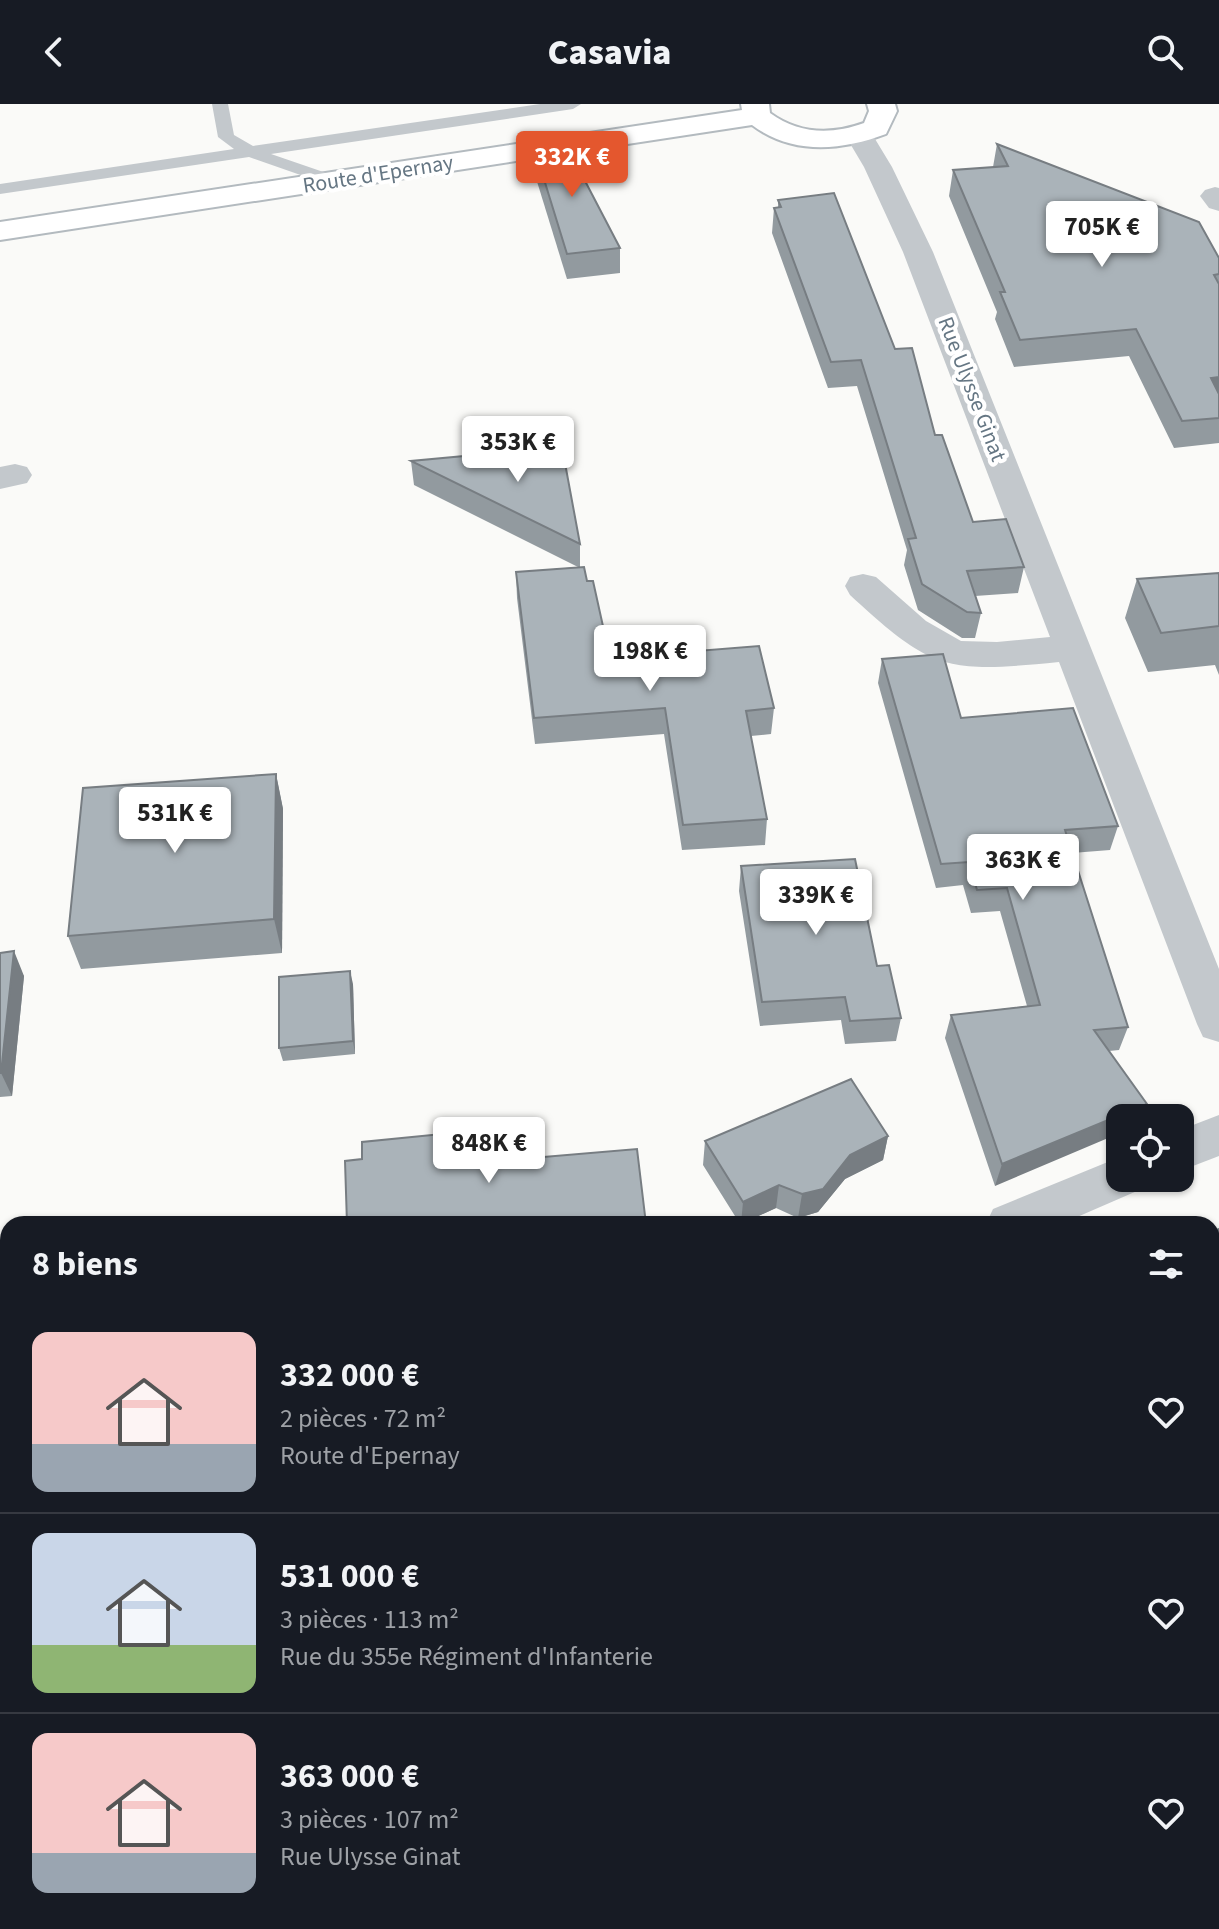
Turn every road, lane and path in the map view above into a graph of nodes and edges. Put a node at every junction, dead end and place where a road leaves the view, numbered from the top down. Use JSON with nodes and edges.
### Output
{"nodes":[{"id":1,"x":220,"y":104,"type":"edge"},
{"id":2,"x":573,"y":104,"type":"edge"},
{"id":3,"x":881,"y":104,"type":"edge"},
{"id":4,"x":756,"y":110,"type":"edge"},
{"id":5,"x":859,"y":135,"type":"junction"},
{"id":6,"x":250,"y":152,"type":"junction"},
{"id":7,"x":332,"y":181,"type":"junction"},
{"id":8,"x":0,"y":189,"type":"edge"},
{"id":9,"x":0,"y":231,"type":"edge"},
{"id":10,"x":863,"y":586,"type":"dead end"},
{"id":11,"x":1073,"y":648,"type":"junction"},
{"id":12,"x":1219,"y":1024,"type":"edge"},
{"id":13,"x":1219,"y":1135,"type":"edge"},
{"id":14,"x":1194,"y":1145,"type":"edge"},
{"id":15,"x":1106,"y":1183,"type":"edge"},
{"id":16,"x":1029,"y":1216,"type":"edge"}],
"edges":[{"from":1,"to":6,"type":"lane"},
{"from":2,"to":6,"type":"lane"},
{"from":3,"to":5,"type":"main road"},
{"from":4,"to":5,"type":"main road"},
{"from":4,"to":7,"type":"main road","name":"Route d'Epernay"},
{"from":5,"to":11,"type":"street","name":"Rue Ulysse Ginat"},
{"from":6,"to":7,"type":"lane"},
{"from":6,"to":8,"type":"lane"},
{"from":7,"to":9,"type":"main road","name":"Route d'Epernay"},
{"from":10,"to":11,"type":"street"},
{"from":11,"to":12,"type":"street","name":"Rue Ulysse Ginat"},
{"from":13,"to":14,"type":"street"},
{"from":15,"to":16,"type":"street"}]}
